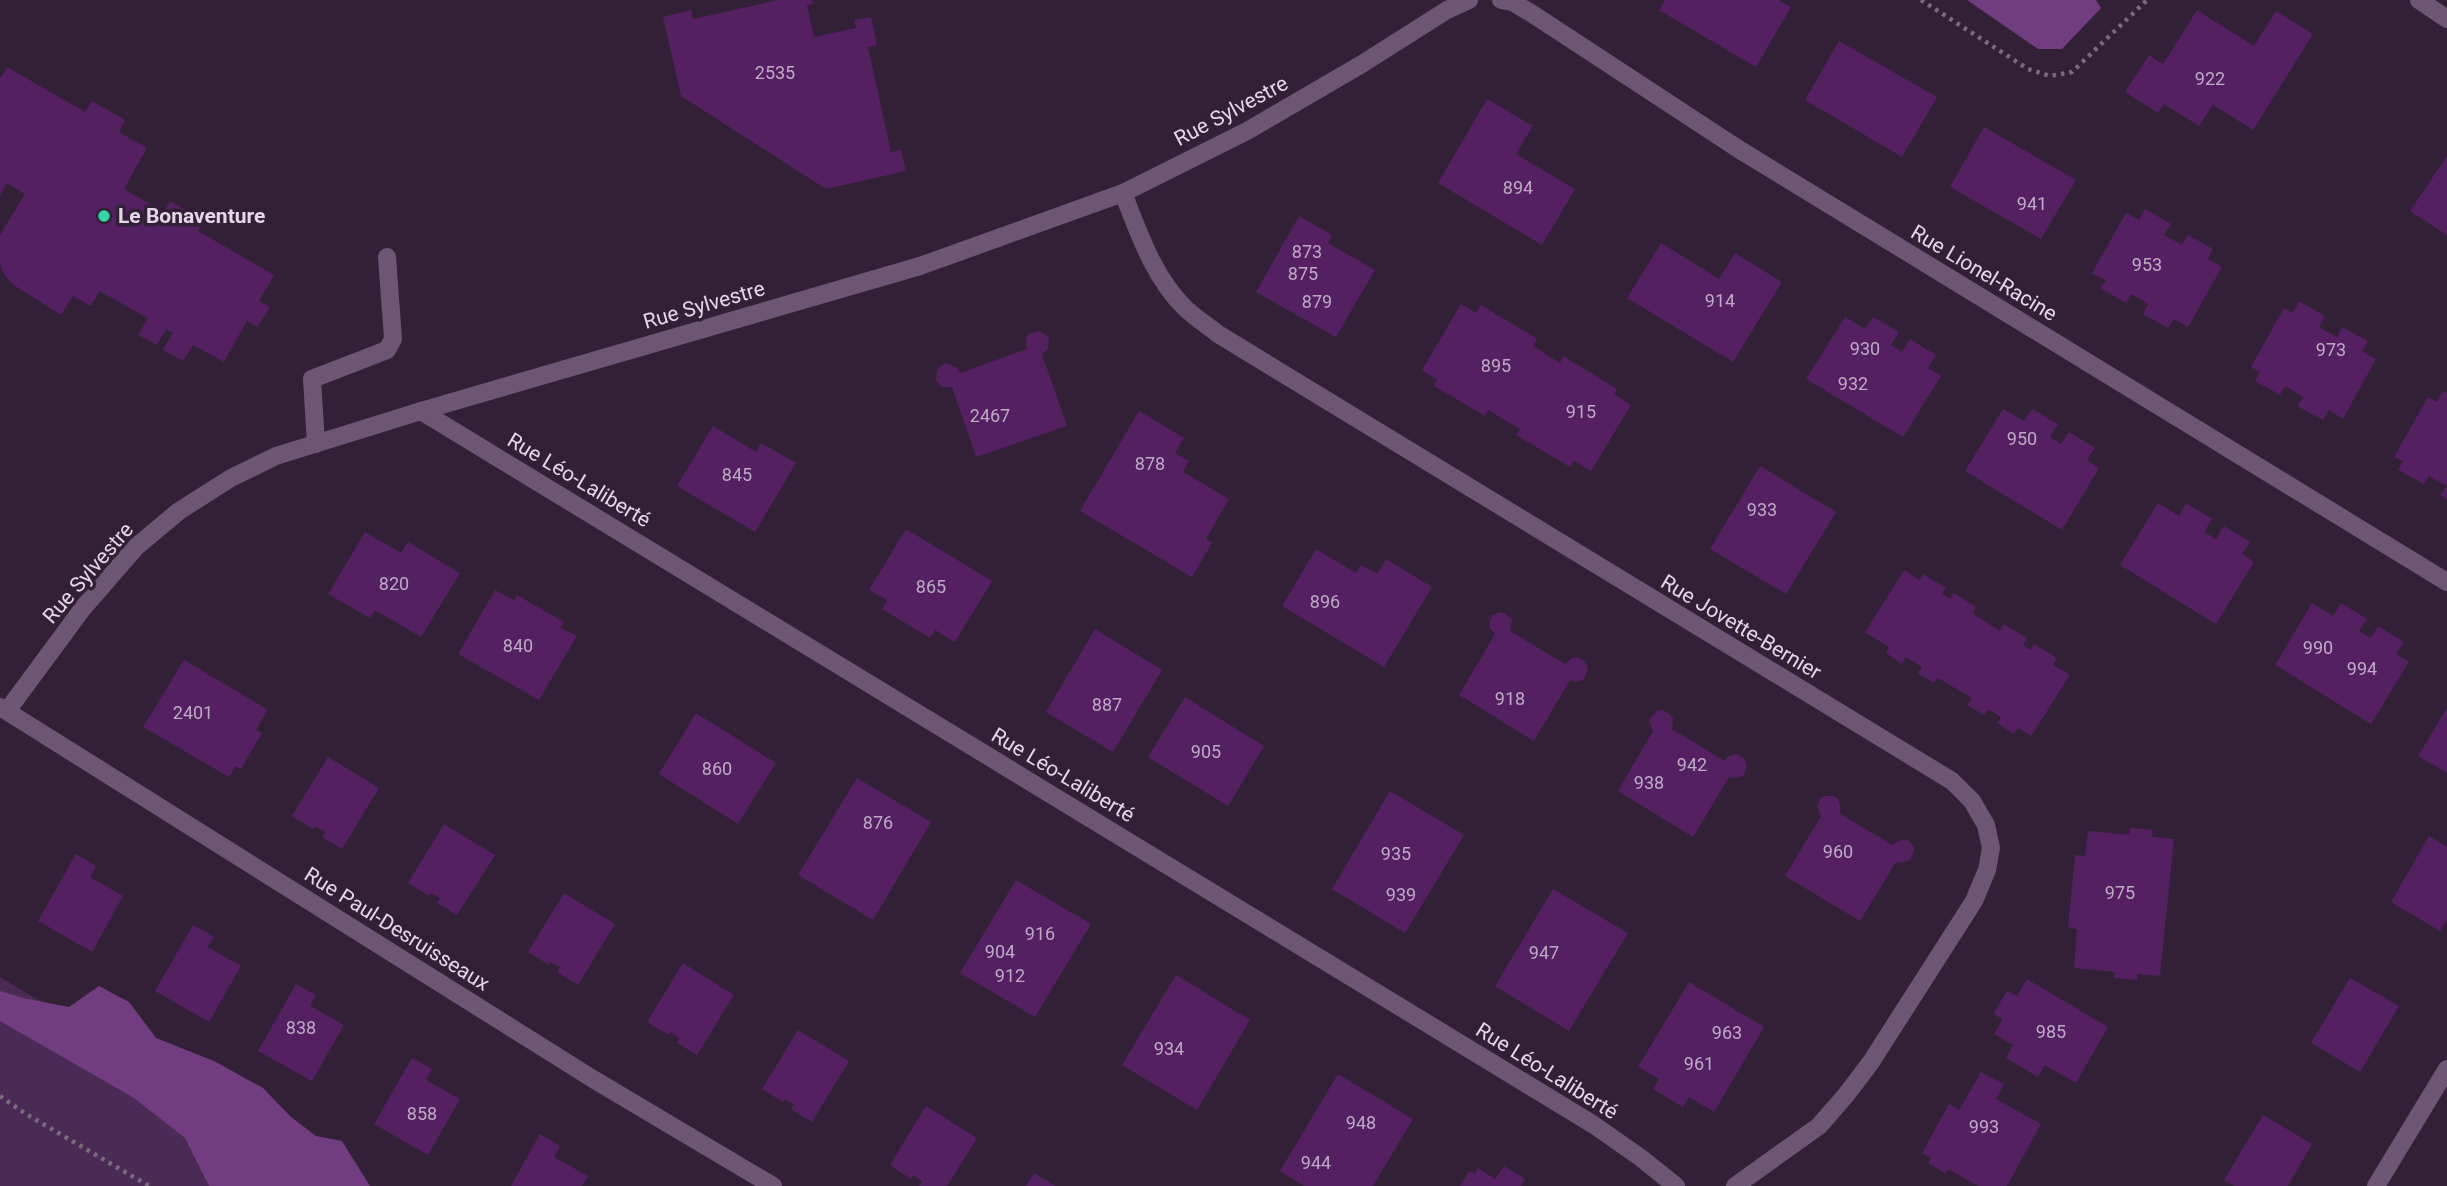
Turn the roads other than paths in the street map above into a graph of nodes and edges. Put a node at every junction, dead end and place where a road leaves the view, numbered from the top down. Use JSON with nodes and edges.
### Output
{"nodes":[{"id":1,"x":1469,"y":0,"type":"edge"},
{"id":2,"x":1501,"y":0,"type":"edge"},
{"id":3,"x":2419,"y":0,"type":"edge"},
{"id":4,"x":2447,"y":19,"type":"edge"},
{"id":5,"x":1123,"y":193,"type":"junction"},
{"id":6,"x":387,"y":257,"type":"dead end"},
{"id":7,"x":422,"y":411,"type":"junction"},
{"id":8,"x":316,"y":444,"type":"junction"},
{"id":9,"x":2447,"y":582,"type":"edge"},
{"id":10,"x":4,"y":709,"type":"edge"},
{"id":11,"x":2447,"y":1069,"type":"edge"},
{"id":12,"x":773,"y":1186,"type":"edge"},
{"id":13,"x":1676,"y":1186,"type":"edge"},
{"id":14,"x":1735,"y":1186,"type":"edge"},
{"id":15,"x":2376,"y":1186,"type":"edge"}],
"edges":[{"from":1,"to":5,"type":"street","name":"Rue Sylvestre"},
{"from":2,"to":9,"type":"street","name":"Rue Lionel-Racine"},
{"from":3,"to":4,"type":"street"},
{"from":5,"to":7,"type":"street","name":"Rue Sylvestre"},
{"from":5,"to":14,"type":"street","name":"Rue Jovette-Bernier"},
{"from":6,"to":8,"type":"street"},
{"from":7,"to":8,"type":"street","name":"Rue Sylvestre"},
{"from":7,"to":13,"type":"street","name":"Rue Léo-Laliberté"},
{"from":8,"to":10,"type":"street","name":"Rue Sylvestre"},
{"from":10,"to":12,"type":"street","name":"Rue Paul-Desruisseaux"},
{"from":11,"to":15,"type":"street"}]}
